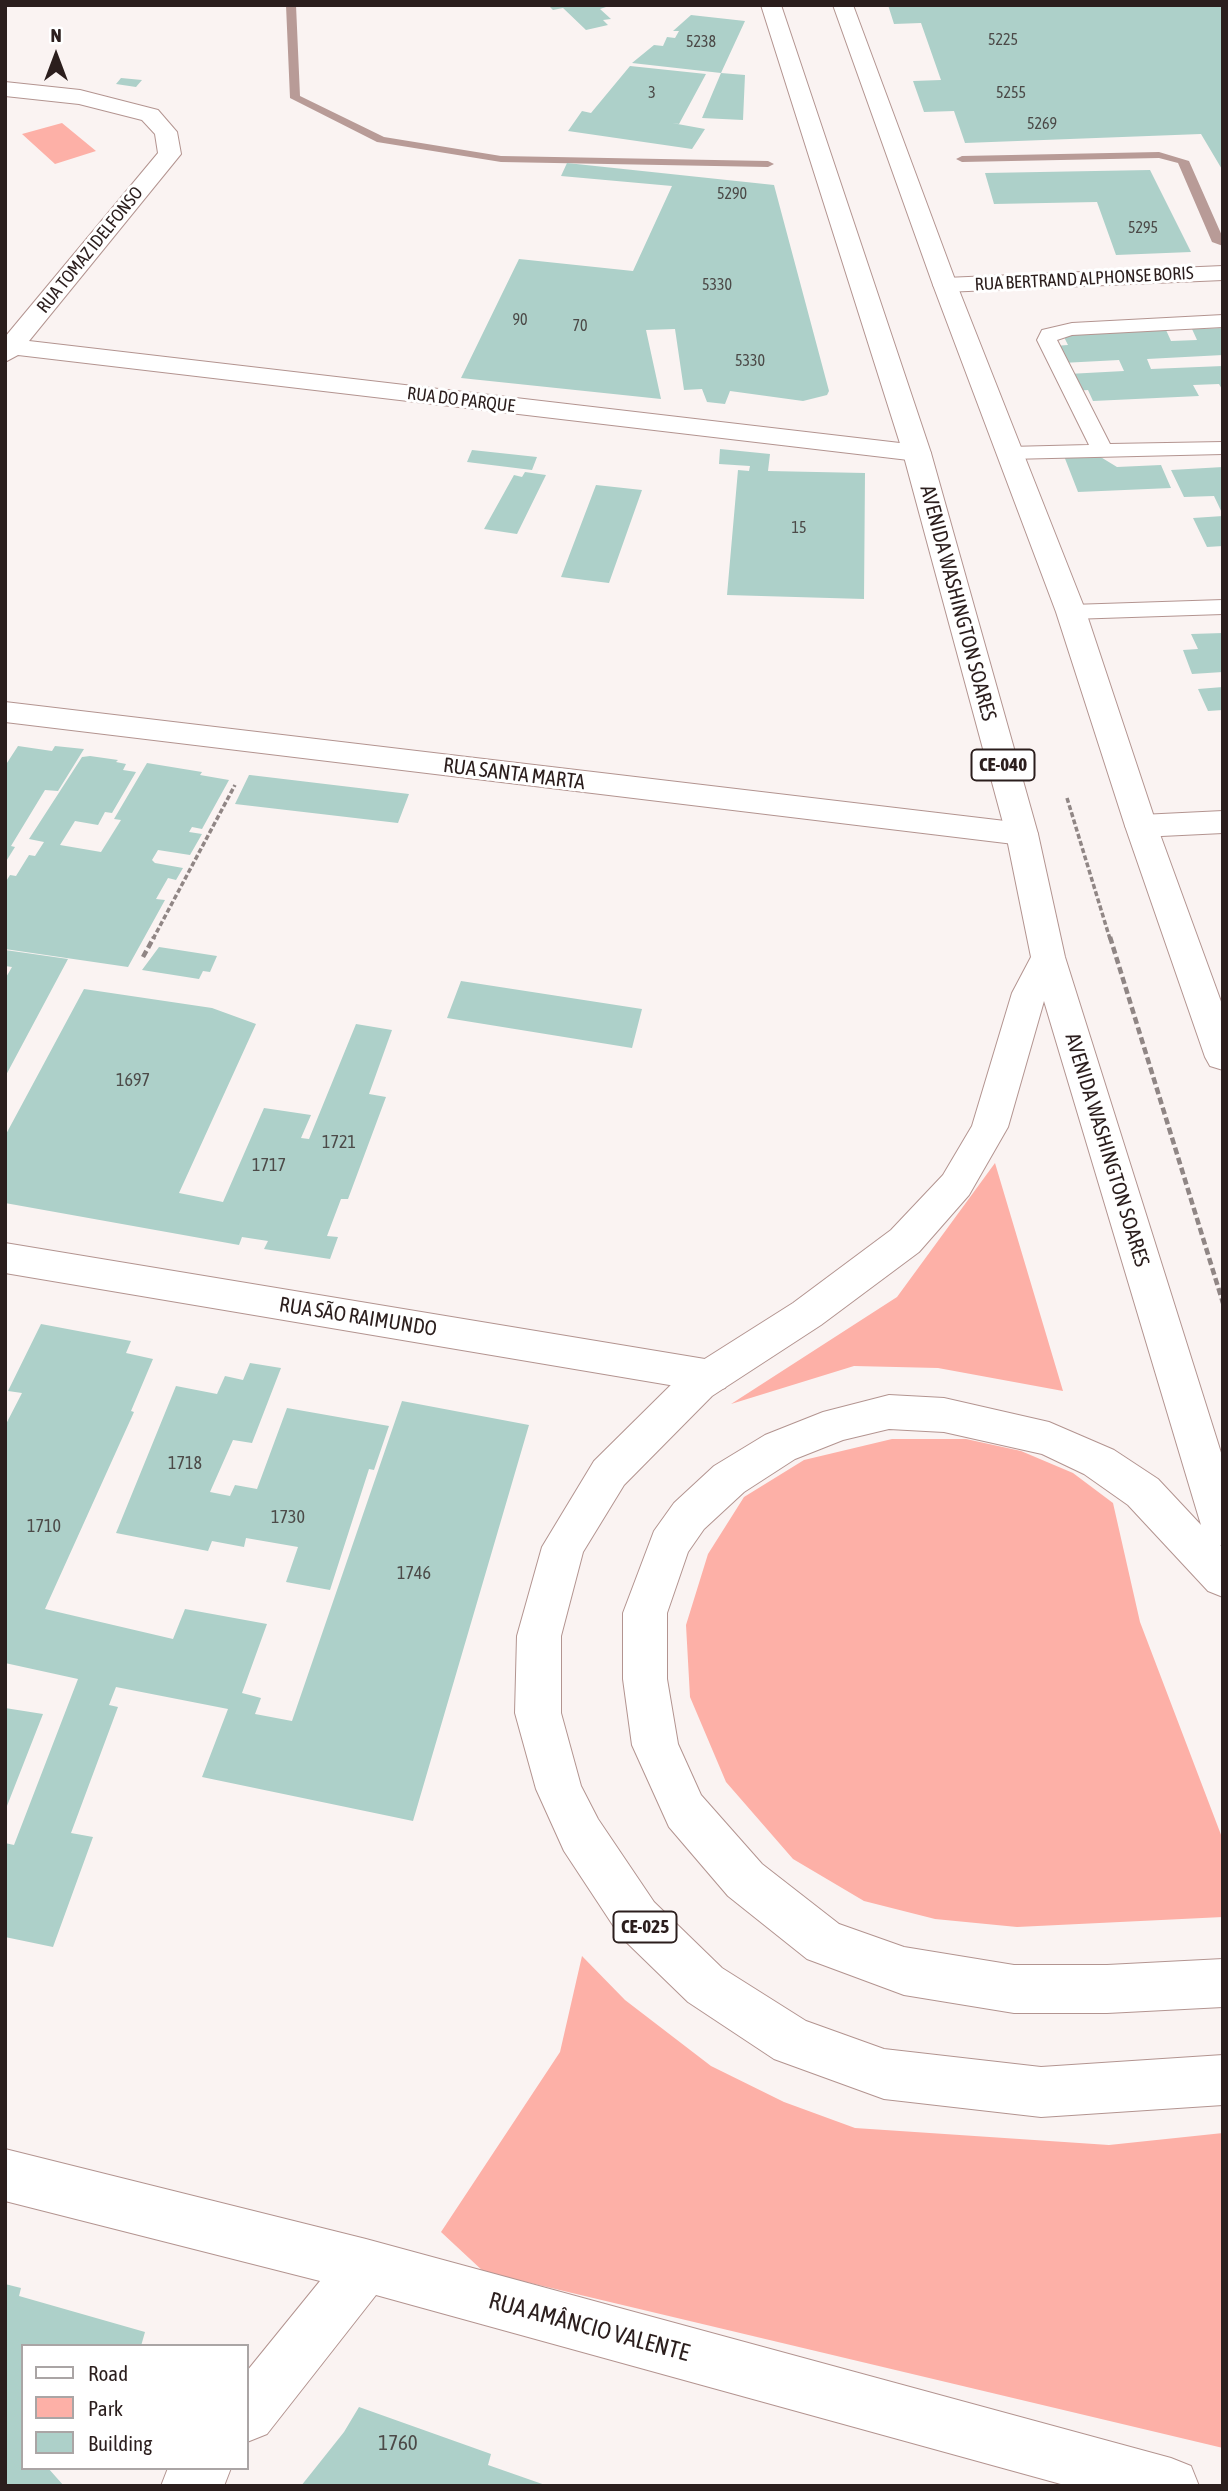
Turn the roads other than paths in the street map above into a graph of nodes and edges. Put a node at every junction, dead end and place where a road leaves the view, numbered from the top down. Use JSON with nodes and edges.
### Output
{"nodes":[{"id":1,"x":771,"y":5,"type":"edge"},
{"id":2,"x":843,"y":5,"type":"edge"},
{"id":3,"x":5,"y":89,"type":"edge"},
{"id":4,"x":1223,"y":273,"type":"edge"},
{"id":5,"x":945,"y":285,"type":"junction"},
{"id":6,"x":1223,"y":321,"type":"edge"},
{"id":7,"x":7,"y":349,"type":"edge"},
{"id":8,"x":1223,"y":448,"type":"edge"},
{"id":9,"x":1102,"y":450,"type":"junction"},
{"id":10,"x":917,"y":453,"type":"junction"},
{"id":11,"x":1009,"y":453,"type":"junction"},
{"id":12,"x":1223,"y":607,"type":"edge"},
{"id":13,"x":1071,"y":612,"type":"junction"},
{"id":14,"x":5,"y":712,"type":"edge"},
{"id":15,"x":1223,"y":822,"type":"edge"},
{"id":16,"x":1141,"y":826,"type":"junction"},
{"id":17,"x":1022,"y":834,"type":"junction"},
{"id":18,"x":1048,"y":957,"type":"junction"},
{"id":19,"x":1223,"y":1057,"type":"edge"},
{"id":20,"x":5,"y":1258,"type":"edge"},
{"id":21,"x":704,"y":1380,"type":"junction"},
{"id":22,"x":1223,"y":1528,"type":"edge"},
{"id":23,"x":1223,"y":1578,"type":"edge"},
{"id":24,"x":1223,"y":1983,"type":"edge"},
{"id":25,"x":1223,"y":2080,"type":"edge"},
{"id":26,"x":5,"y":2175,"type":"edge"},
{"id":27,"x":366,"y":2266,"type":"junction"},
{"id":28,"x":248,"y":2413,"type":"edge"},
{"id":29,"x":201,"y":2470,"type":"edge"},
{"id":30,"x":189,"y":2486,"type":"edge"},
{"id":31,"x":1171,"y":2486,"type":"edge"}],
"edges":[{"from":1,"to":10,"type":"main road","name":"AVENIDA WASHINGTON SOARES","number":"CE-040"},
{"from":2,"to":5,"type":"main road"},
{"from":3,"to":7,"type":"main road","name":"RUA TOMAZ IDELFONSO"},
{"from":4,"to":5,"type":"main road","name":"RUA BERTRAND ALPHONSE BORIS"},
{"from":5,"to":11,"type":"main road"},
{"from":6,"to":9,"type":"lane"},
{"from":7,"to":10,"type":"main road","name":"RUA DO PARQUE"},
{"from":8,"to":9,"type":"lane"},
{"from":9,"to":11,"type":"lane"},
{"from":10,"to":17,"type":"main road","name":"AVENIDA WASHINGTON SOARES","number":"CE-040"},
{"from":11,"to":13,"type":"main road"},
{"from":12,"to":13,"type":"lane"},
{"from":13,"to":16,"type":"main road"},
{"from":14,"to":17,"type":"main road","name":"RUA SANTA MARTA"},
{"from":15,"to":16,"type":"main road"},
{"from":16,"to":19,"type":"main road"},
{"from":17,"to":18,"type":"main road","name":"AVENIDA WASHINGTON SOARES","number":"CE-040"},
{"from":18,"to":21,"type":"main road"},
{"from":18,"to":22,"type":"main road","name":"AVENIDA WASHINGTON SOARES","number":"CE-040"},
{"from":20,"to":21,"type":"main road","name":"RUA SÃO RAIMUNDO"},
{"from":21,"to":25,"type":"main road","number":"CE-025"},
{"from":23,"to":24,"type":"main road"},
{"from":26,"to":27,"type":"main road","name":"RUA AMÂNCIO VALENTE"},
{"from":27,"to":28,"type":"main road"},
{"from":27,"to":31,"type":"main road","name":"RUA AMÂNCIO VALENTE"},
{"from":29,"to":30,"type":"main road"}]}
